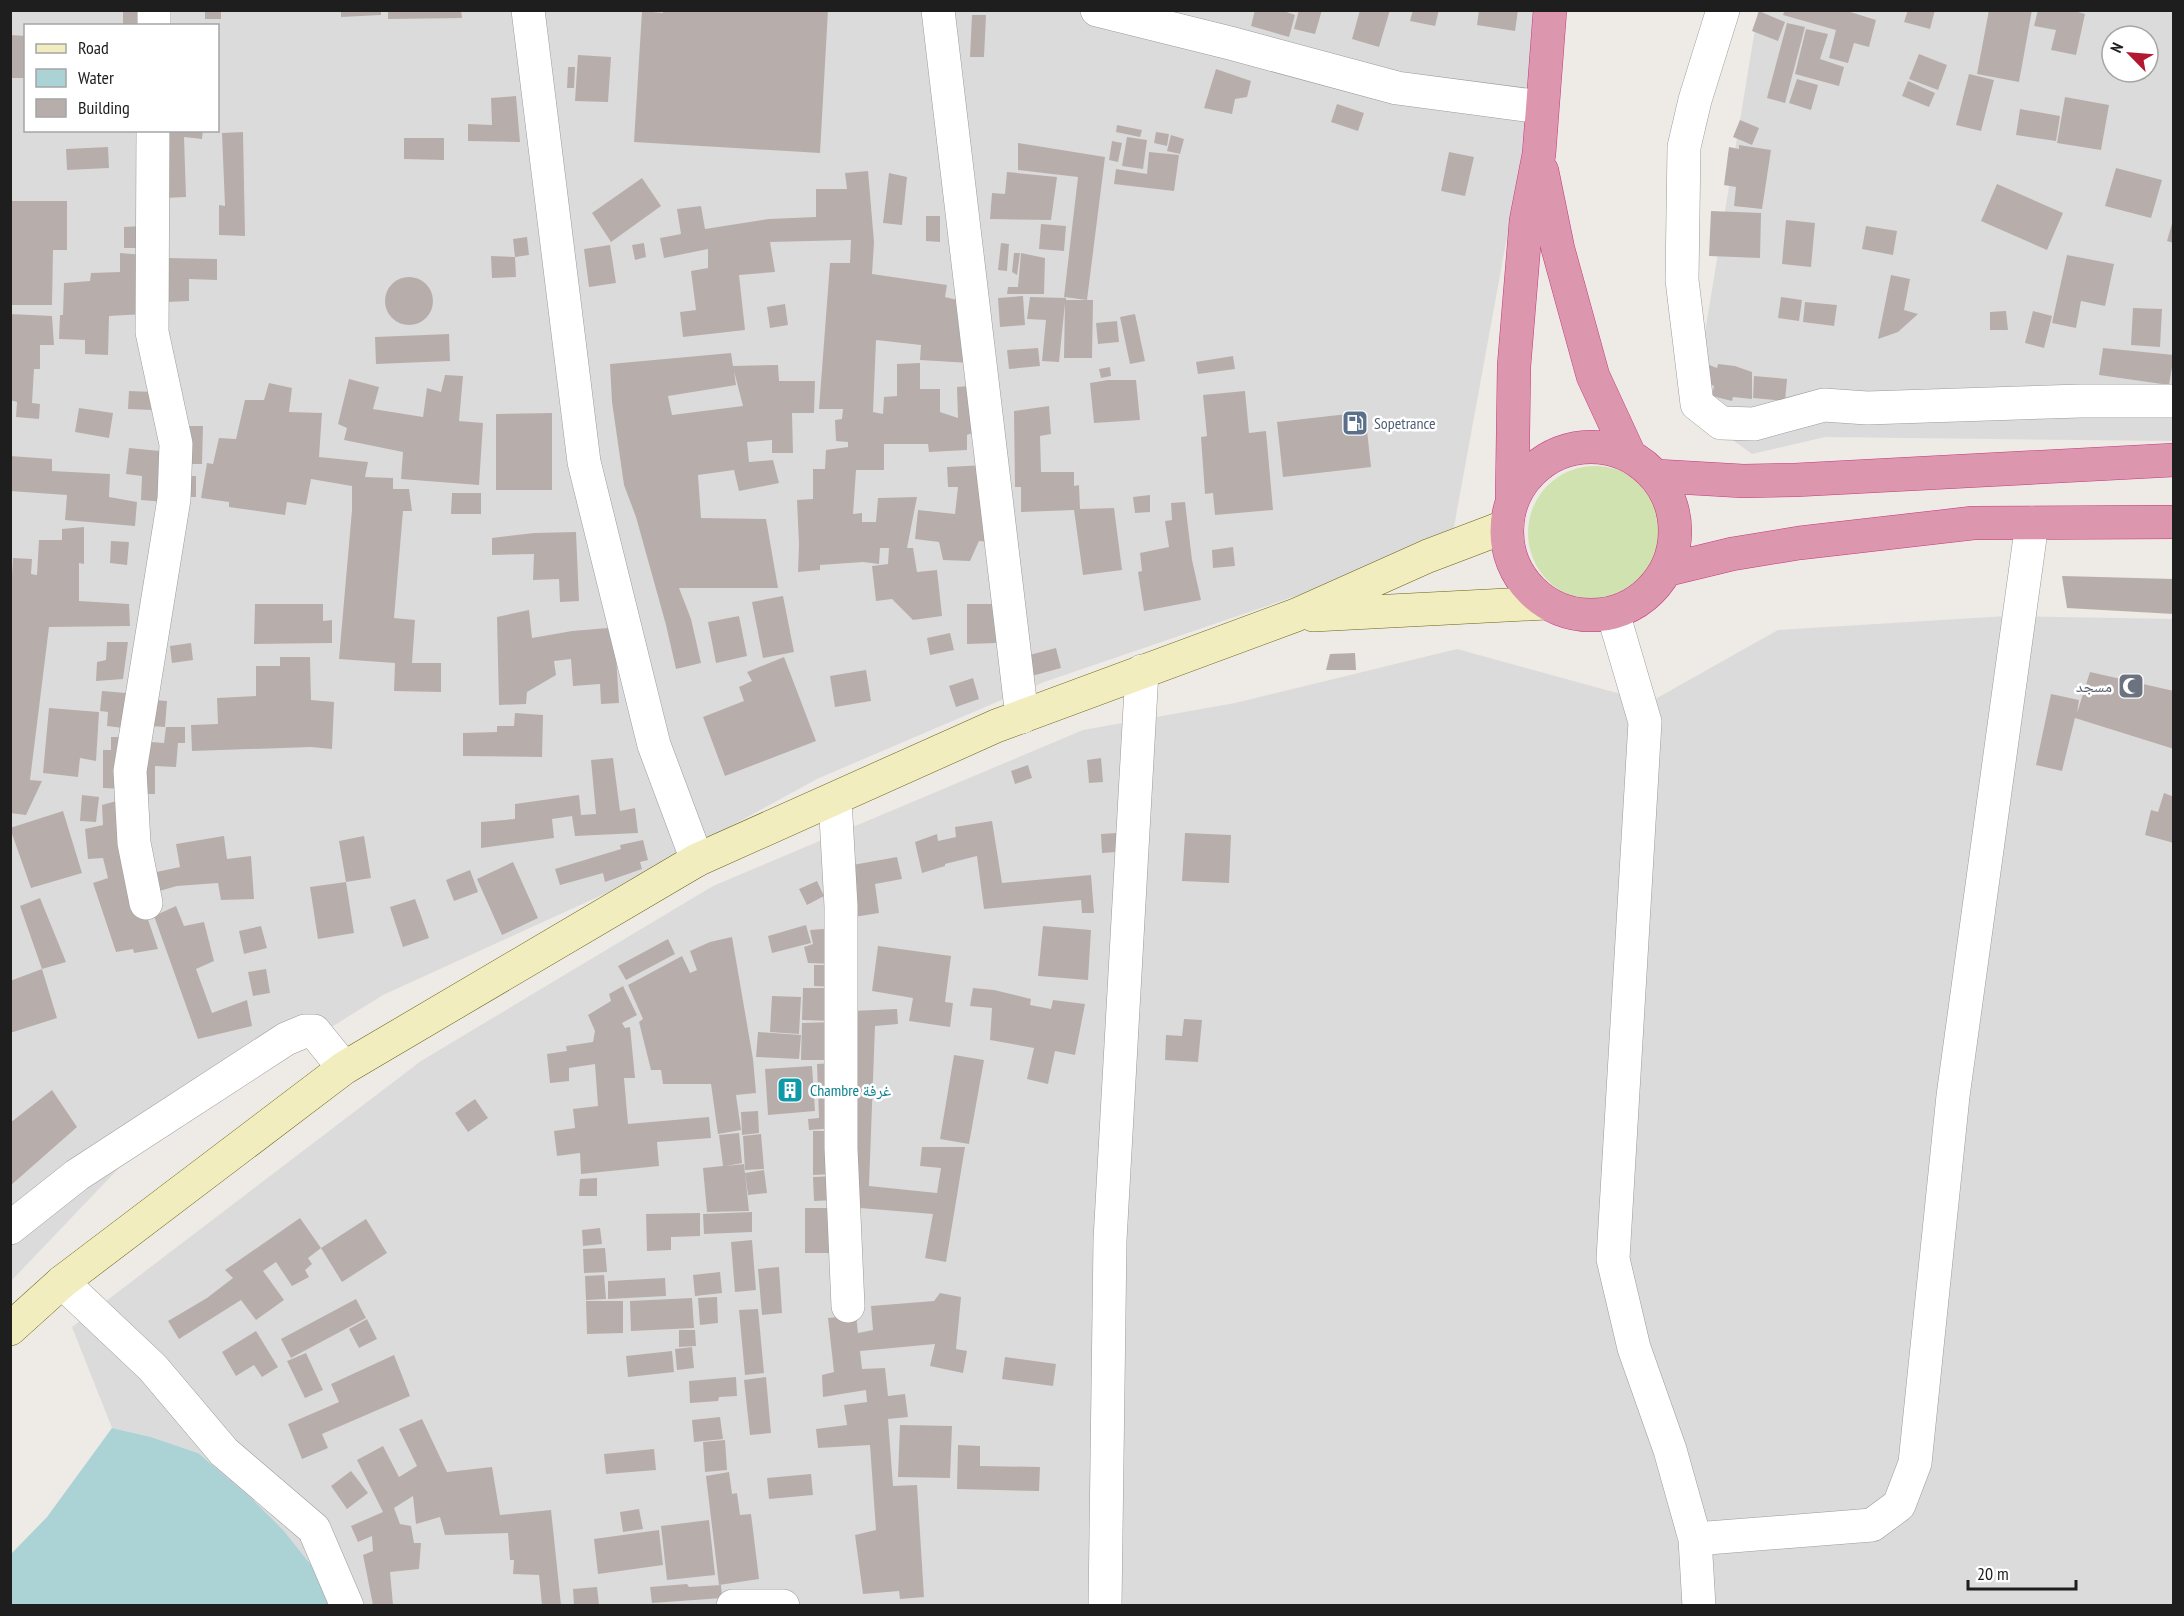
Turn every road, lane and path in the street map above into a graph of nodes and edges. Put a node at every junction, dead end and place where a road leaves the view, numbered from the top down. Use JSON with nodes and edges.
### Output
{"nodes":[{"id":1,"x":528,"y":10,"type":"edge"},
{"id":2,"x":938,"y":10,"type":"edge"},
{"id":3,"x":1097,"y":10,"type":"edge"},
{"id":4,"x":1550,"y":10,"type":"edge"},
{"id":5,"x":1723,"y":10,"type":"edge"},
{"id":6,"x":1541,"y":107,"type":"junction"},
{"id":7,"x":153,"y":132,"type":"edge"},
{"id":8,"x":1539,"y":154,"type":"junction"},
{"id":9,"x":2174,"y":401,"type":"edge"},
{"id":10,"x":1629,"y":454,"type":"junction"},
{"id":11,"x":2174,"y":460,"type":"edge"},
{"id":12,"x":1657,"y":476,"type":"junction"},
{"id":13,"x":1509,"y":514,"type":"junction"},
{"id":14,"x":2174,"y":522,"type":"edge"},
{"id":15,"x":2032,"y":523,"type":"junction"},
{"id":16,"x":1666,"y":570,"type":"junction"},
{"id":17,"x":1546,"y":603,"type":"junction"},
{"id":18,"x":1613,"y":613,"type":"junction"},
{"id":19,"x":1296,"y":615,"type":"junction"},
{"id":20,"x":1142,"y":671,"type":"junction"},
{"id":21,"x":1022,"y":717,"type":"junction"},
{"id":22,"x":835,"y":799,"type":"junction"},
{"id":23,"x":697,"y":860,"type":"junction"},
{"id":24,"x":146,"y":903,"type":"dead end"},
{"id":25,"x":344,"y":1068,"type":"junction"},
{"id":26,"x":10,"y":1228,"type":"edge"},
{"id":27,"x":62,"y":1282,"type":"junction"},
{"id":28,"x":848,"y":1306,"type":"dead end"},
{"id":29,"x":10,"y":1329,"type":"edge"},
{"id":30,"x":1695,"y":1539,"type":"junction"},
{"id":31,"x":347,"y":1605,"type":"edge"},
{"id":32,"x":733,"y":1605,"type":"edge"},
{"id":33,"x":783,"y":1605,"type":"edge"},
{"id":34,"x":1105,"y":1605,"type":"edge"},
{"id":35,"x":1699,"y":1605,"type":"edge"}],
"edges":[{"from":1,"to":23,"type":"street"},
{"from":2,"to":21,"type":"street"},
{"from":3,"to":6,"type":"street"},
{"from":4,"to":6,"type":"highway"},
{"from":5,"to":9,"type":"street"},
{"from":6,"to":8,"type":"highway"},
{"from":7,"to":24,"type":"street"},
{"from":8,"to":10,"type":"highway"},
{"from":8,"to":13,"type":"highway"},
{"from":10,"to":12,"type":"highway"},
{"from":10,"to":13,"type":"highway"},
{"from":11,"to":12,"type":"highway"},
{"from":12,"to":16,"type":"highway"},
{"from":13,"to":17,"type":"highway"},
{"from":13,"to":19,"type":"main road"},
{"from":14,"to":15,"type":"highway"},
{"from":15,"to":16,"type":"highway"},
{"from":15,"to":30,"type":"street"},
{"from":16,"to":18,"type":"highway"},
{"from":17,"to":18,"type":"highway"},
{"from":17,"to":19,"type":"main road"},
{"from":18,"to":30,"type":"street"},
{"from":19,"to":20,"type":"main road"},
{"from":20,"to":21,"type":"main road"},
{"from":20,"to":34,"type":"street"},
{"from":21,"to":22,"type":"main road"},
{"from":22,"to":23,"type":"main road"},
{"from":22,"to":28,"type":"street"},
{"from":23,"to":25,"type":"main road"},
{"from":25,"to":26,"type":"street"},
{"from":25,"to":27,"type":"main road"},
{"from":27,"to":29,"type":"main road"},
{"from":27,"to":31,"type":"street"},
{"from":30,"to":35,"type":"street"},
{"from":32,"to":33,"type":"street"}]}
